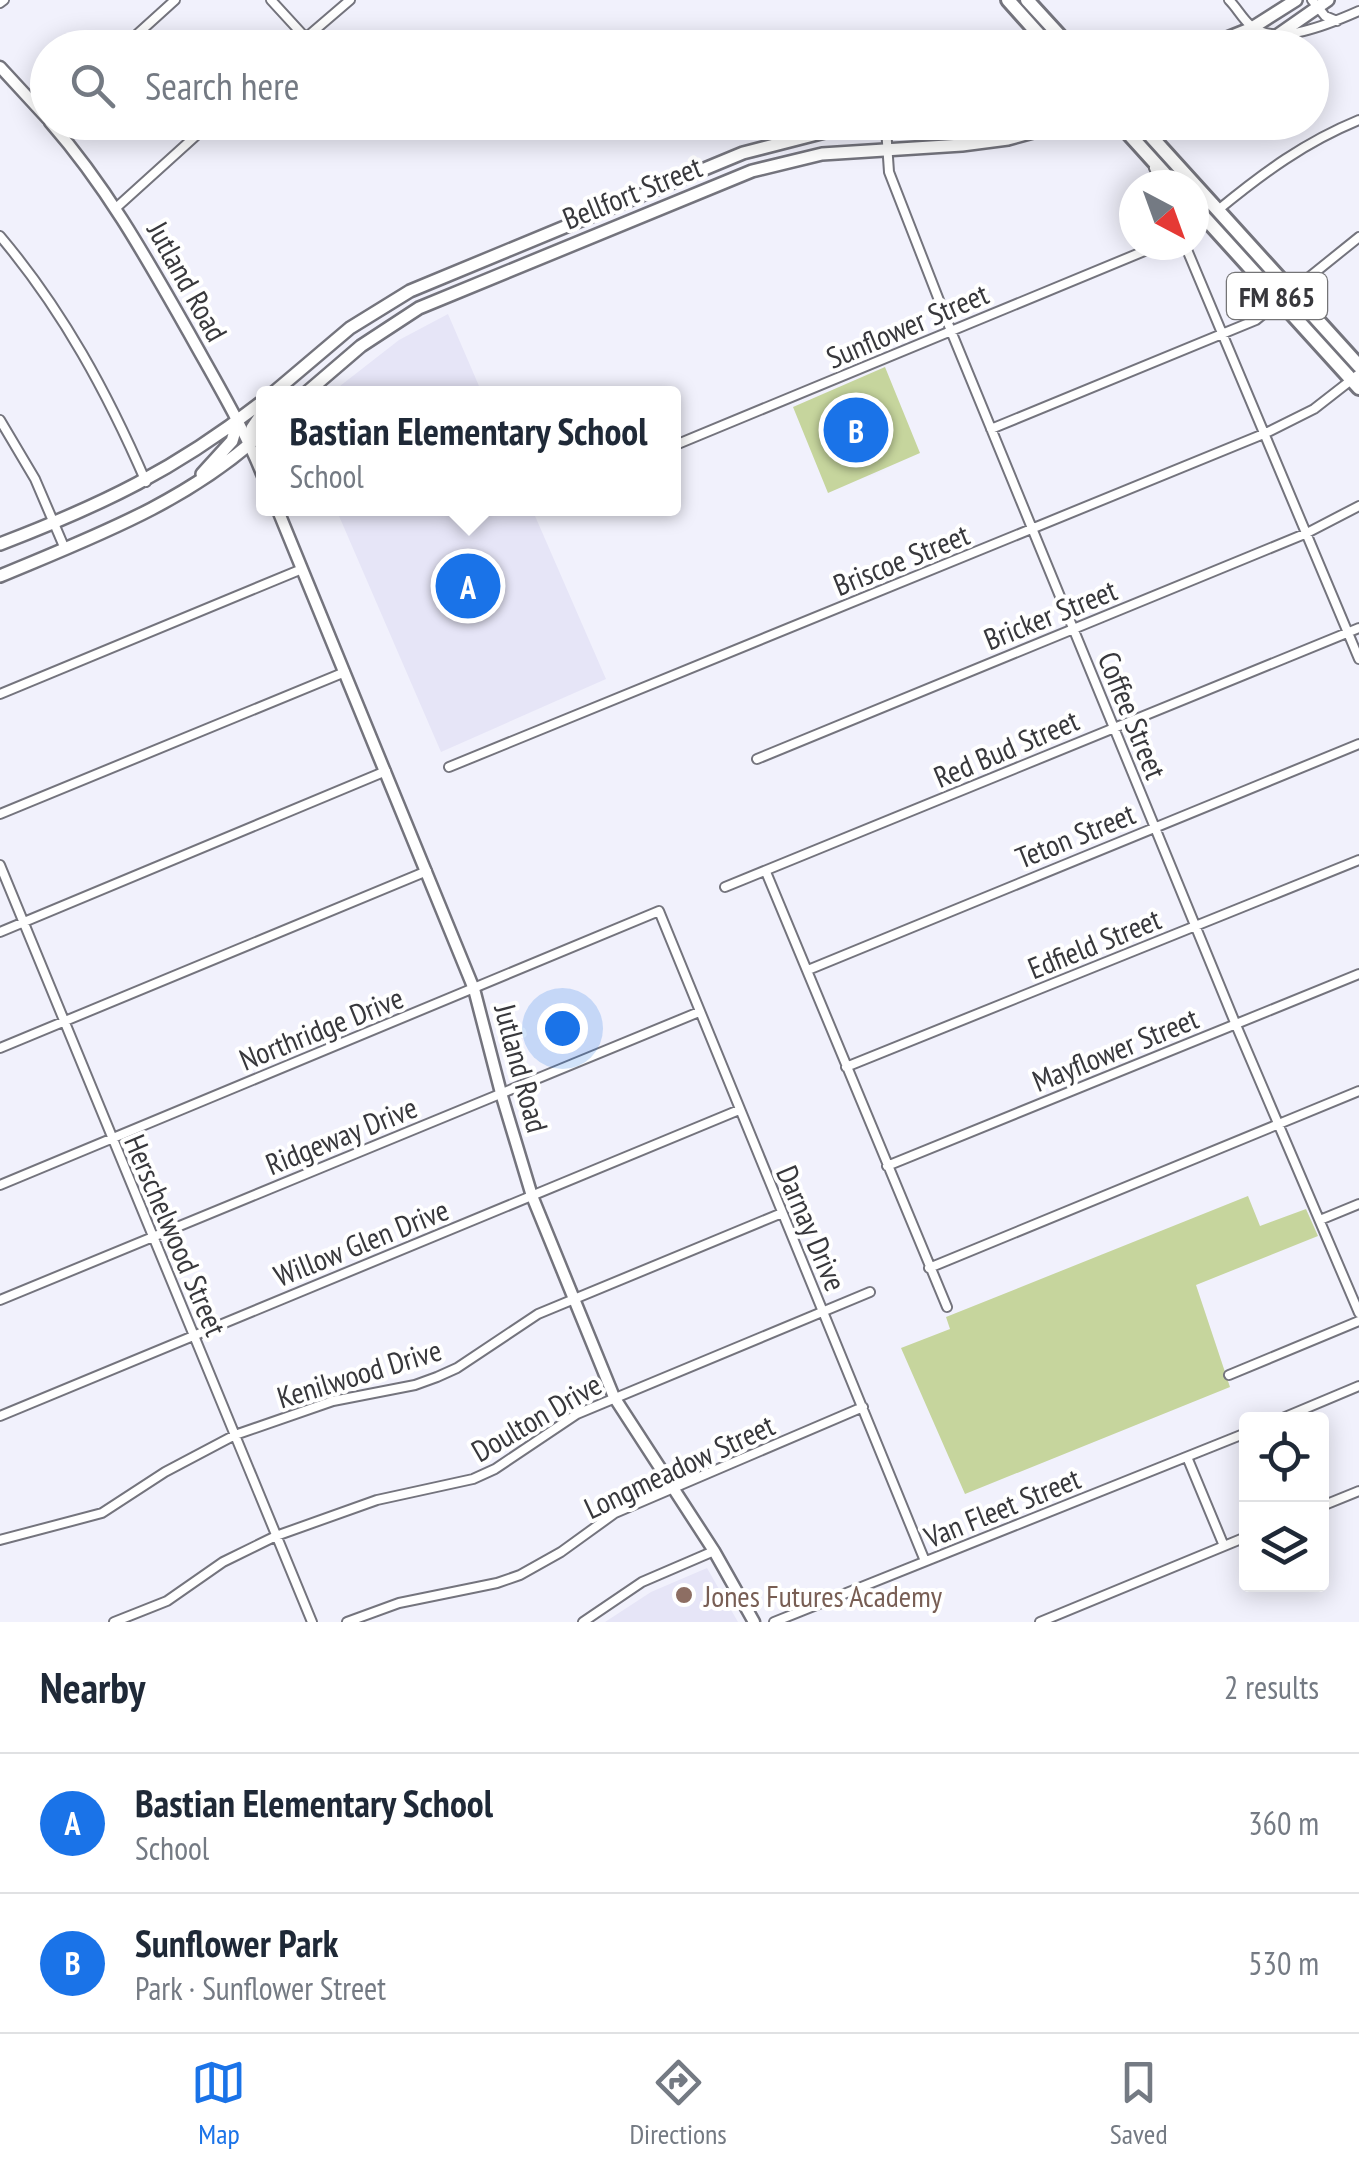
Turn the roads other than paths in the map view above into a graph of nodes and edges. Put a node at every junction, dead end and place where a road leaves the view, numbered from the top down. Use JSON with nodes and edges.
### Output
{"nodes":[{"id":1,"x":175,"y":0,"type":"edge"},
{"id":2,"x":271,"y":0,"type":"edge"},
{"id":3,"x":350,"y":0,"type":"edge"},
{"id":4,"x":1008,"y":0,"type":"edge"},
{"id":5,"x":1028,"y":0,"type":"edge"},
{"id":6,"x":1229,"y":0,"type":"edge"},
{"id":7,"x":1246,"y":0,"type":"edge"},
{"id":8,"x":1296,"y":0,"type":"edge"},
{"id":9,"x":1319,"y":3,"type":"edge"},
{"id":10,"x":1237,"y":8,"type":"junction"},
{"id":11,"x":1359,"y":12,"type":"edge"},
{"id":12,"x":1336,"y":21,"type":"junction"},
{"id":13,"x":1252,"y":28,"type":"junction"},
{"id":14,"x":142,"y":30,"type":"edge"},
{"id":15,"x":299,"y":30,"type":"edge"},
{"id":16,"x":315,"y":30,"type":"edge"},
{"id":17,"x":1035,"y":30,"type":"edge"},
{"id":18,"x":1055,"y":30,"type":"edge"},
{"id":19,"x":1247,"y":30,"type":"edge"},
{"id":20,"x":1257,"y":30,"type":"edge"},
{"id":21,"x":1283,"y":30,"type":"edge"},
{"id":22,"x":1301,"y":30,"type":"edge"},
{"id":23,"x":0,"y":67,"type":"edge"},
{"id":24,"x":30,"y":100,"type":"edge"},
{"id":25,"x":1359,"y":120,"type":"edge"},
{"id":26,"x":1329,"y":132,"type":"edge"},
{"id":27,"x":64,"y":140,"type":"edge"},
{"id":28,"x":191,"y":140,"type":"edge"},
{"id":29,"x":792,"y":140,"type":"edge"},
{"id":30,"x":886,"y":140,"type":"edge"},
{"id":31,"x":962,"y":140,"type":"edge"},
{"id":32,"x":1000,"y":140,"type":"edge"},
{"id":33,"x":1134,"y":140,"type":"edge"},
{"id":34,"x":1152,"y":140,"type":"edge"},
{"id":35,"x":1314,"y":140,"type":"edge"},
{"id":36,"x":962,"y":145,"type":"junction"},
{"id":37,"x":886,"y":150,"type":"junction"},
{"id":38,"x":743,"y":152,"type":"junction"},
{"id":39,"x":1151,"y":158,"type":"junction"},
{"id":40,"x":1155,"y":170,"type":"edge"},
{"id":41,"x":1162,"y":170,"type":"edge"},
{"id":42,"x":752,"y":171,"type":"junction"},
{"id":43,"x":631,"y":198,"type":"junction"},
{"id":44,"x":117,"y":207,"type":"junction"},
{"id":45,"x":1209,"y":214,"type":"edge"},
{"id":46,"x":640,"y":215,"type":"junction"},
{"id":47,"x":1212,"y":215,"type":"junction"},
{"id":48,"x":1209,"y":217,"type":"edge"},
{"id":49,"x":0,"y":236,"type":"edge"},
{"id":50,"x":1359,"y":237,"type":"edge"},
{"id":51,"x":521,"y":242,"type":"junction"},
{"id":52,"x":1123,"y":260,"type":"edge"},
{"id":53,"x":1192,"y":260,"type":"edge"},
{"id":54,"x":528,"y":262,"type":"junction"},
{"id":55,"x":410,"y":291,"type":"junction"},
{"id":56,"x":1286,"y":295,"type":"junction"},
{"id":57,"x":419,"y":308,"type":"junction"},
{"id":58,"x":950,"y":331,"type":"junction"},
{"id":59,"x":1226,"y":335,"type":"junction"},
{"id":60,"x":320,"y":353,"type":"junction"},
{"id":61,"x":1359,"y":366,"type":"edge"},
{"id":62,"x":334,"y":368,"type":"junction"},
{"id":63,"x":1357,"y":381,"type":"edge"},
{"id":64,"x":283,"y":386,"type":"edge"},
{"id":65,"x":315,"y":386,"type":"edge"},
{"id":66,"x":256,"y":407,"type":"edge"},
{"id":67,"x":0,"y":420,"type":"edge"},
{"id":68,"x":238,"y":421,"type":"junction"},
{"id":69,"x":256,"y":422,"type":"edge"},
{"id":70,"x":992,"y":429,"type":"junction"},
{"id":71,"x":1266,"y":434,"type":"junction"},
{"id":72,"x":256,"y":439,"type":"edge"},
{"id":73,"x":681,"y":443,"type":"edge"},
{"id":74,"x":250,"y":445,"type":"junction"},
{"id":75,"x":256,"y":459,"type":"edge"},
{"id":76,"x":146,"y":482,"type":"junction"},
{"id":77,"x":184,"y":492,"type":"junction"},
{"id":78,"x":1359,"y":506,"type":"edge"},
{"id":79,"x":280,"y":516,"type":"edge"},
{"id":80,"x":55,"y":523,"type":"junction"},
{"id":81,"x":1034,"y":530,"type":"junction"},
{"id":82,"x":1306,"y":533,"type":"junction"},
{"id":83,"x":0,"y":544,"type":"edge"},
{"id":84,"x":65,"y":548,"type":"junction"},
{"id":85,"x":302,"y":569,"type":"junction"},
{"id":86,"x":0,"y":576,"type":"edge"},
{"id":87,"x":1074,"y":628,"type":"junction"},
{"id":88,"x":1359,"y":628,"type":"edge"},
{"id":89,"x":1348,"y":632,"type":"junction"},
{"id":90,"x":1359,"y":659,"type":"edge"},
{"id":91,"x":345,"y":672,"type":"junction"},
{"id":92,"x":0,"y":694,"type":"edge"},
{"id":93,"x":1113,"y":728,"type":"junction"},
{"id":94,"x":1359,"y":744,"type":"edge"},
{"id":95,"x":757,"y":759,"type":"dead end"},
{"id":96,"x":449,"y":766,"type":"dead end"},
{"id":97,"x":386,"y":771,"type":"junction"},
{"id":98,"x":0,"y":814,"type":"edge"},
{"id":99,"x":1155,"y":827,"type":"junction"},
{"id":100,"x":1359,"y":860,"type":"edge"},
{"id":101,"x":0,"y":865,"type":"edge"},
{"id":102,"x":426,"y":870,"type":"junction"},
{"id":103,"x":766,"y":872,"type":"junction"},
{"id":104,"x":725,"y":887,"type":"dead end"},
{"id":105,"x":660,"y":911,"type":"joint"},
{"id":106,"x":24,"y":922,"type":"junction"},
{"id":107,"x":1196,"y":926,"type":"junction"},
{"id":108,"x":0,"y":932,"type":"edge"},
{"id":109,"x":808,"y":970,"type":"junction"},
{"id":110,"x":1359,"y":974,"type":"edge"},
{"id":111,"x":474,"y":989,"type":"junction"},
{"id":112,"x":699,"y":1012,"type":"junction"},
{"id":113,"x":64,"y":1022,"type":"junction"},
{"id":114,"x":1236,"y":1024,"type":"junction"},
{"id":115,"x":0,"y":1048,"type":"edge"},
{"id":116,"x":846,"y":1067,"type":"junction"},
{"id":117,"x":1359,"y":1091,"type":"edge"},
{"id":118,"x":500,"y":1093,"type":"junction"},
{"id":119,"x":739,"y":1110,"type":"junction"},
{"id":120,"x":1280,"y":1124,"type":"junction"},
{"id":121,"x":112,"y":1139,"type":"junction"},
{"id":122,"x":888,"y":1166,"type":"junction"},
{"id":123,"x":0,"y":1185,"type":"edge"},
{"id":124,"x":532,"y":1196,"type":"junction"},
{"id":125,"x":1359,"y":1204,"type":"edge"},
{"id":126,"x":782,"y":1213,"type":"junction"},
{"id":127,"x":1320,"y":1220,"type":"junction"},
{"id":128,"x":152,"y":1237,"type":"junction"},
{"id":129,"x":929,"y":1268,"type":"junction"},
{"id":130,"x":870,"y":1292,"type":"dead end"},
{"id":131,"x":572,"y":1299,"type":"junction"},
{"id":132,"x":0,"y":1300,"type":"edge"},
{"id":133,"x":947,"y":1307,"type":"dead end"},
{"id":134,"x":823,"y":1311,"type":"junction"},
{"id":135,"x":1359,"y":1314,"type":"edge"},
{"id":136,"x":1359,"y":1321,"type":"edge"},
{"id":137,"x":193,"y":1336,"type":"junction"},
{"id":138,"x":1229,"y":1375,"type":"dead end"},
{"id":139,"x":1359,"y":1386,"type":"edge"},
{"id":140,"x":614,"y":1397,"type":"junction"},
{"id":141,"x":863,"y":1408,"type":"junction"},
{"id":142,"x":1297,"y":1412,"type":"edge"},
{"id":143,"x":0,"y":1416,"type":"edge"},
{"id":144,"x":234,"y":1435,"type":"junction"},
{"id":145,"x":1239,"y":1435,"type":"edge"},
{"id":146,"x":1187,"y":1457,"type":"junction"},
{"id":147,"x":671,"y":1490,"type":"junction"},
{"id":148,"x":1359,"y":1491,"type":"edge"},
{"id":149,"x":1329,"y":1503,"type":"edge"},
{"id":150,"x":276,"y":1536,"type":"junction"},
{"id":151,"x":0,"y":1540,"type":"edge"},
{"id":152,"x":1239,"y":1540,"type":"edge"},
{"id":153,"x":1224,"y":1546,"type":"junction"},
{"id":154,"x":714,"y":1551,"type":"junction"},
{"id":155,"x":925,"y":1562,"type":"junction"},
{"id":156,"x":114,"y":1622,"type":"edge"},
{"id":157,"x":312,"y":1622,"type":"edge"},
{"id":158,"x":346,"y":1622,"type":"edge"},
{"id":159,"x":584,"y":1622,"type":"edge"},
{"id":160,"x":754,"y":1622,"type":"edge"},
{"id":161,"x":774,"y":1622,"type":"edge"},
{"id":162,"x":1040,"y":1622,"type":"edge"}],
"edges":[{"from":1,"to":14,"type":"street"},
{"from":2,"to":15,"type":"street"},
{"from":3,"to":16,"type":"street"},
{"from":4,"to":17,"type":"main road"},
{"from":5,"to":18,"type":"main road"},
{"from":6,"to":10,"type":"street"},
{"from":7,"to":10,"type":"street"},
{"from":8,"to":13,"type":"main road"},
{"from":9,"to":12,"type":"street"},
{"from":9,"to":21,"type":"main road"},
{"from":10,"to":13,"type":"street"},
{"from":11,"to":12,"type":"street"},
{"from":12,"to":22,"type":"street"},
{"from":13,"to":19,"type":"main road"},
{"from":13,"to":20,"type":"street"},
{"from":23,"to":24,"type":"street","name":"Jutland Road"},
{"from":25,"to":26,"type":"street"},
{"from":27,"to":44,"type":"street","name":"Jutland Road"},
{"from":28,"to":44,"type":"street"},
{"from":29,"to":38,"type":"main road","name":"Bellfort Street"},
{"from":30,"to":37,"type":"street","name":"Coffee Street"},
{"from":31,"to":36,"type":"main road"},
{"from":32,"to":36,"type":"main road","name":"Bellfort Street"},
{"from":33,"to":39,"type":"main road"},
{"from":34,"to":47,"type":"main road","number":"FM 865"},
{"from":35,"to":47,"type":"street"},
{"from":36,"to":37,"type":"main road","name":"Bellfort Street"},
{"from":37,"to":42,"type":"main road","name":"Bellfort Street"},
{"from":37,"to":58,"type":"street","name":"Coffee Street"},
{"from":38,"to":42,"type":"main road"},
{"from":38,"to":43,"type":"main road","name":"Bellfort Street"},
{"from":39,"to":40,"type":"street"},
{"from":39,"to":41,"type":"main road"},
{"from":42,"to":46,"type":"main road","name":"Bellfort Street"},
{"from":43,"to":46,"type":"main road"},
{"from":43,"to":51,"type":"main road","name":"Bellfort Street"},
{"from":44,"to":68,"type":"street","name":"Jutland Road"},
{"from":45,"to":47,"type":"main road","number":"FM 865"},
{"from":46,"to":54,"type":"main road","name":"Bellfort Street"},
{"from":47,"to":48,"type":"street"},
{"from":47,"to":56,"type":"main road","number":"FM 865"},
{"from":49,"to":76,"type":"street"},
{"from":50,"to":56,"type":"street"},
{"from":51,"to":54,"type":"main road"},
{"from":51,"to":55,"type":"main road","name":"Bellfort Street"},
{"from":52,"to":58,"type":"street","name":"Sunflower Street"},
{"from":53,"to":59,"type":"street"},
{"from":54,"to":57,"type":"main road","name":"Bellfort Street"},
{"from":55,"to":57,"type":"main road"},
{"from":55,"to":60,"type":"main road","name":"Bellfort Street"},
{"from":56,"to":59,"type":"street"},
{"from":56,"to":61,"type":"main road","number":"FM 865"},
{"from":56,"to":63,"type":"main road","number":"FM 865"},
{"from":57,"to":62,"type":"main road","name":"Bellfort Street"},
{"from":58,"to":70,"type":"street","name":"Coffee Street"},
{"from":58,"to":73,"type":"street","name":"Sunflower Street"},
{"from":59,"to":70,"type":"street"},
{"from":59,"to":71,"type":"street"},
{"from":60,"to":62,"type":"main road"},
{"from":60,"to":64,"type":"main road","name":"Bellfort Street"},
{"from":62,"to":65,"type":"main road","name":"Bellfort Street"},
{"from":63,"to":71,"type":"street","name":"Briscoe Street"},
{"from":66,"to":68,"type":"main road"},
{"from":67,"to":80,"type":"street"},
{"from":68,"to":74,"type":"street","name":"Jutland Road"},
{"from":68,"to":76,"type":"main road"},
{"from":68,"to":77,"type":"main road"},
{"from":69,"to":74,"type":"main road"},
{"from":70,"to":81,"type":"street","name":"Coffee Street"},
{"from":71,"to":81,"type":"street","name":"Briscoe Street"},
{"from":71,"to":82,"type":"street"},
{"from":72,"to":74,"type":"main road"},
{"from":74,"to":75,"type":"street","name":"Jutland Road"},
{"from":74,"to":77,"type":"main road"},
{"from":76,"to":80,"type":"main road"},
{"from":77,"to":84,"type":"main road"},
{"from":78,"to":82,"type":"street","name":"Bricker Street"},
{"from":79,"to":85,"type":"street","name":"Jutland Road"},
{"from":80,"to":83,"type":"main road"},
{"from":80,"to":84,"type":"street"},
{"from":81,"to":87,"type":"street","name":"Coffee Street"},
{"from":81,"to":96,"type":"street","name":"Briscoe Street"},
{"from":82,"to":87,"type":"street","name":"Bricker Street"},
{"from":82,"to":89,"type":"street"},
{"from":84,"to":86,"type":"main road"},
{"from":85,"to":91,"type":"street","name":"Jutland Road"},
{"from":85,"to":92,"type":"street"},
{"from":87,"to":93,"type":"street","name":"Coffee Street"},
{"from":87,"to":95,"type":"street","name":"Bricker Street"},
{"from":88,"to":89,"type":"street","name":"Red Bud Street"},
{"from":89,"to":90,"type":"street"},
{"from":89,"to":93,"type":"street","name":"Red Bud Street"},
{"from":91,"to":97,"type":"street","name":"Jutland Road"},
{"from":91,"to":98,"type":"street"},
{"from":93,"to":99,"type":"street","name":"Coffee Street"},
{"from":93,"to":103,"type":"street","name":"Red Bud Street"},
{"from":94,"to":99,"type":"street","name":"Teton Street"},
{"from":97,"to":102,"type":"street","name":"Jutland Road"},
{"from":97,"to":106,"type":"street"},
{"from":99,"to":107,"type":"street","name":"Coffee Street"},
{"from":99,"to":109,"type":"street","name":"Teton Street"},
{"from":100,"to":107,"type":"street","name":"Edfield Street"},
{"from":101,"to":106,"type":"street","name":"Herschelwood Street"},
{"from":102,"to":111,"type":"street","name":"Jutland Road"},
{"from":102,"to":113,"type":"street"},
{"from":103,"to":104,"type":"street","name":"Red Bud Street"},
{"from":103,"to":109,"type":"street"},
{"from":105,"to":111,"type":"street","name":"Northridge Drive"},
{"from":105,"to":112,"type":"street","name":"Darnay Drive"},
{"from":106,"to":108,"type":"street"},
{"from":106,"to":113,"type":"street","name":"Herschelwood Street"},
{"from":107,"to":114,"type":"street","name":"Coffee Street"},
{"from":107,"to":116,"type":"street","name":"Edfield Street"},
{"from":109,"to":116,"type":"street"},
{"from":110,"to":114,"type":"street","name":"Mayflower Street"},
{"from":111,"to":118,"type":"street","name":"Jutland Road"},
{"from":111,"to":121,"type":"street","name":"Northridge Drive"},
{"from":112,"to":118,"type":"street","name":"Ridgeway Drive"},
{"from":112,"to":119,"type":"street","name":"Darnay Drive"},
{"from":113,"to":115,"type":"street"},
{"from":113,"to":121,"type":"street","name":"Herschelwood Street"},
{"from":114,"to":120,"type":"street","name":"Coffee Street"},
{"from":114,"to":122,"type":"street","name":"Mayflower Street"},
{"from":116,"to":122,"type":"street"},
{"from":117,"to":120,"type":"street"},
{"from":118,"to":124,"type":"street","name":"Jutland Road"},
{"from":118,"to":128,"type":"street","name":"Ridgeway Drive"},
{"from":119,"to":124,"type":"street","name":"Willow Glen Drive"},
{"from":119,"to":126,"type":"street","name":"Darnay Drive"},
{"from":120,"to":127,"type":"street","name":"Coffee Street"},
{"from":120,"to":129,"type":"street"},
{"from":121,"to":123,"type":"street","name":"Northridge Drive"},
{"from":121,"to":128,"type":"street","name":"Herschelwood Street"},
{"from":122,"to":129,"type":"street"},
{"from":124,"to":131,"type":"street","name":"Jutland Road"},
{"from":124,"to":137,"type":"street","name":"Willow Glen Drive"},
{"from":125,"to":127,"type":"street"},
{"from":126,"to":131,"type":"street","name":"Kenilwood Drive"},
{"from":126,"to":134,"type":"street","name":"Darnay Drive"},
{"from":127,"to":135,"type":"street","name":"Coffee Street"},
{"from":128,"to":132,"type":"street","name":"Ridgeway Drive"},
{"from":128,"to":137,"type":"street","name":"Herschelwood Street"},
{"from":129,"to":133,"type":"street"},
{"from":130,"to":134,"type":"street","name":"Doulton Drive"},
{"from":131,"to":140,"type":"street","name":"Jutland Road"},
{"from":131,"to":144,"type":"street","name":"Kenilwood Drive"},
{"from":134,"to":140,"type":"street","name":"Doulton Drive"},
{"from":134,"to":141,"type":"street","name":"Darnay Drive"},
{"from":136,"to":138,"type":"street"},
{"from":137,"to":143,"type":"street","name":"Willow Glen Drive"},
{"from":137,"to":144,"type":"street","name":"Herschelwood Street"},
{"from":139,"to":142,"type":"street"},
{"from":140,"to":147,"type":"street","name":"Jutland Road"},
{"from":140,"to":150,"type":"street","name":"Doulton Drive"},
{"from":141,"to":147,"type":"street","name":"Longmeadow Street"},
{"from":141,"to":155,"type":"street","name":"Darnay Drive"},
{"from":144,"to":150,"type":"street","name":"Herschelwood Street"},
{"from":144,"to":151,"type":"street","name":"Kenilwood Drive"},
{"from":145,"to":146,"type":"street","name":"Van Fleet Street"},
{"from":146,"to":153,"type":"street"},
{"from":146,"to":155,"type":"street","name":"Van Fleet Street"},
{"from":147,"to":154,"type":"street","name":"Jutland Road"},
{"from":147,"to":158,"type":"street","name":"Longmeadow Street"},
{"from":148,"to":149,"type":"street"},
{"from":150,"to":156,"type":"street","name":"Doulton Drive"},
{"from":150,"to":157,"type":"street","name":"Herschelwood Street"},
{"from":152,"to":153,"type":"street"},
{"from":153,"to":162,"type":"street"},
{"from":154,"to":159,"type":"street"},
{"from":154,"to":160,"type":"street","name":"Jutland Road"},
{"from":155,"to":161,"type":"street","name":"Van Fleet Street"}]}
